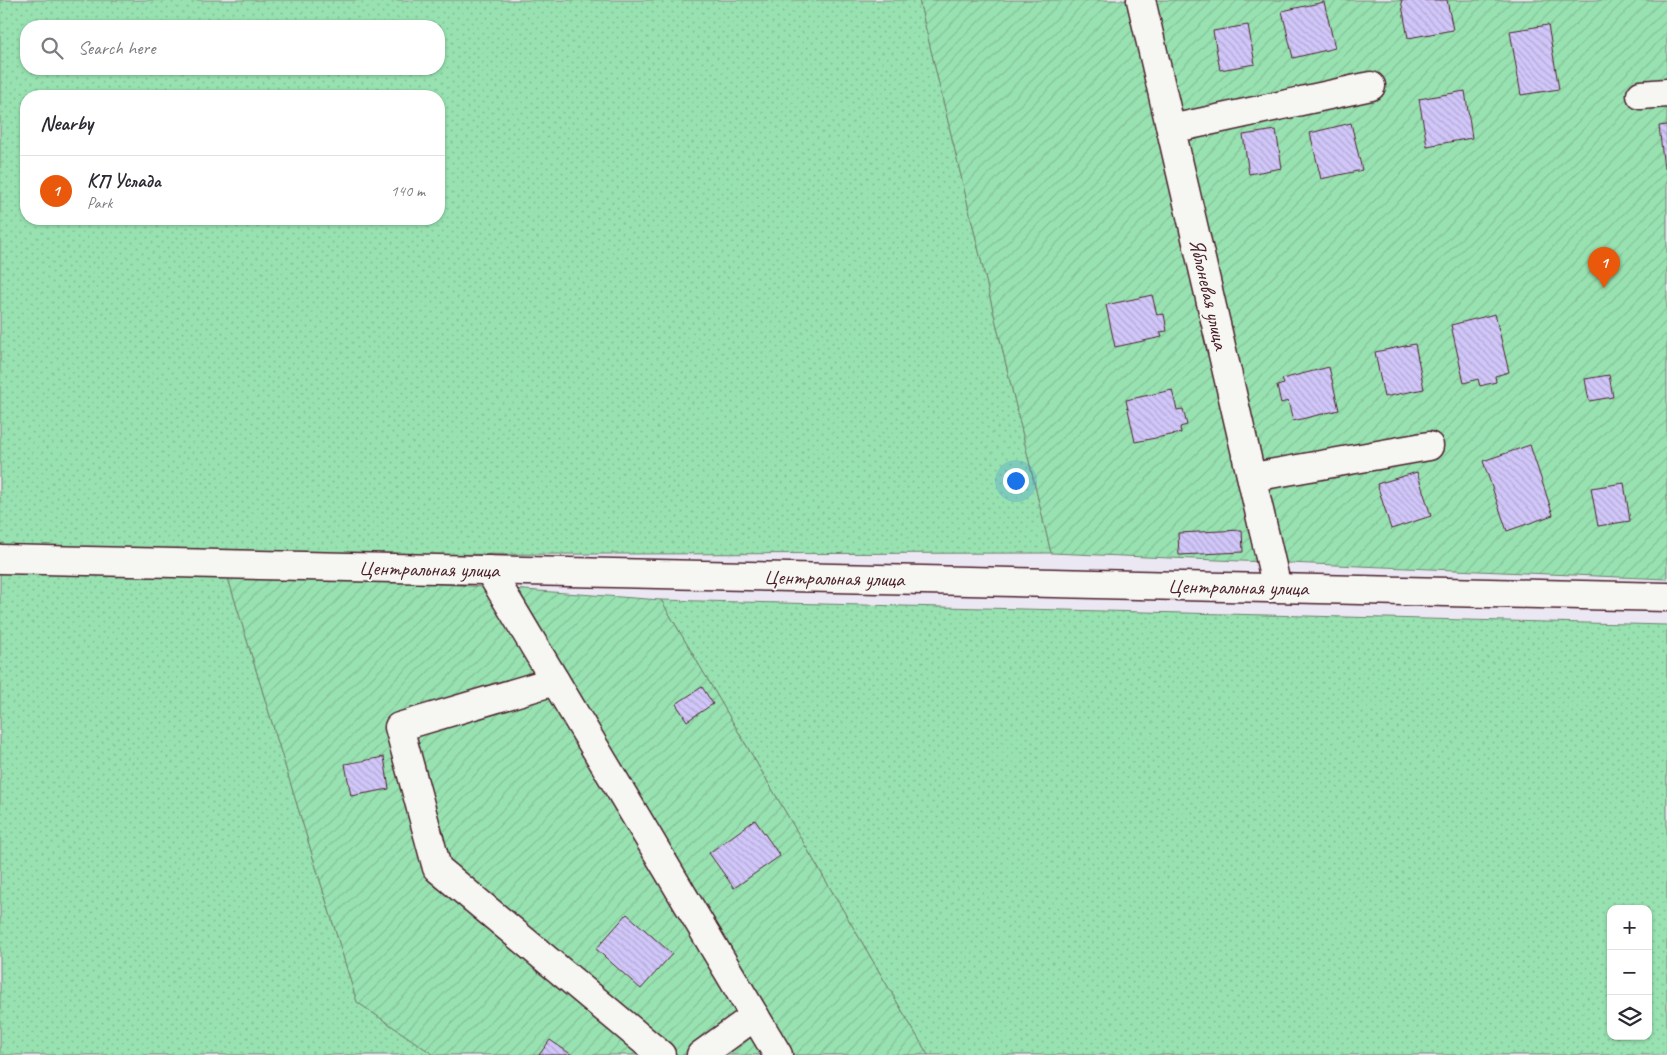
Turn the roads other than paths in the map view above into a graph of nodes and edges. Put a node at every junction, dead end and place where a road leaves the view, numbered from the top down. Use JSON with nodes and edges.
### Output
{"nodes":[{"id":1,"x":1141,"y":0,"type":"edge"},
{"id":2,"x":1371,"y":86,"type":"dead end"},
{"id":3,"x":1170,"y":129,"type":"junction"},
{"id":4,"x":1429,"y":446,"type":"dead end"},
{"id":5,"x":1252,"y":477,"type":"junction"},
{"id":6,"x":0,"y":559,"type":"edge"},
{"id":7,"x":489,"y":570,"type":"junction"},
{"id":8,"x":1277,"y":588,"type":"junction"},
{"id":9,"x":1667,"y":597,"type":"edge"},
{"id":10,"x":556,"y":681,"type":"junction"},
{"id":11,"x":755,"y":1016,"type":"junction"},
{"id":12,"x":660,"y":1055,"type":"edge"},
{"id":13,"x":702,"y":1055,"type":"edge"},
{"id":14,"x":778,"y":1055,"type":"edge"}],
"edges":[{"from":1,"to":3,"type":"street","name":"Яблоневая улица"},
{"from":2,"to":3,"type":"street"},
{"from":3,"to":5,"type":"street","name":"Яблоневая улица"},
{"from":4,"to":5,"type":"street"},
{"from":5,"to":8,"type":"street","name":"Яблоневая улица"},
{"from":6,"to":7,"type":"street","name":"Центральная улица"},
{"from":7,"to":8,"type":"street","name":"Центральная улица"},
{"from":7,"to":10,"type":"street"},
{"from":8,"to":9,"type":"street","name":"Центральная улица"},
{"from":10,"to":11,"type":"street"},
{"from":10,"to":12,"type":"street"},
{"from":11,"to":13,"type":"street"},
{"from":11,"to":14,"type":"street"}]}
